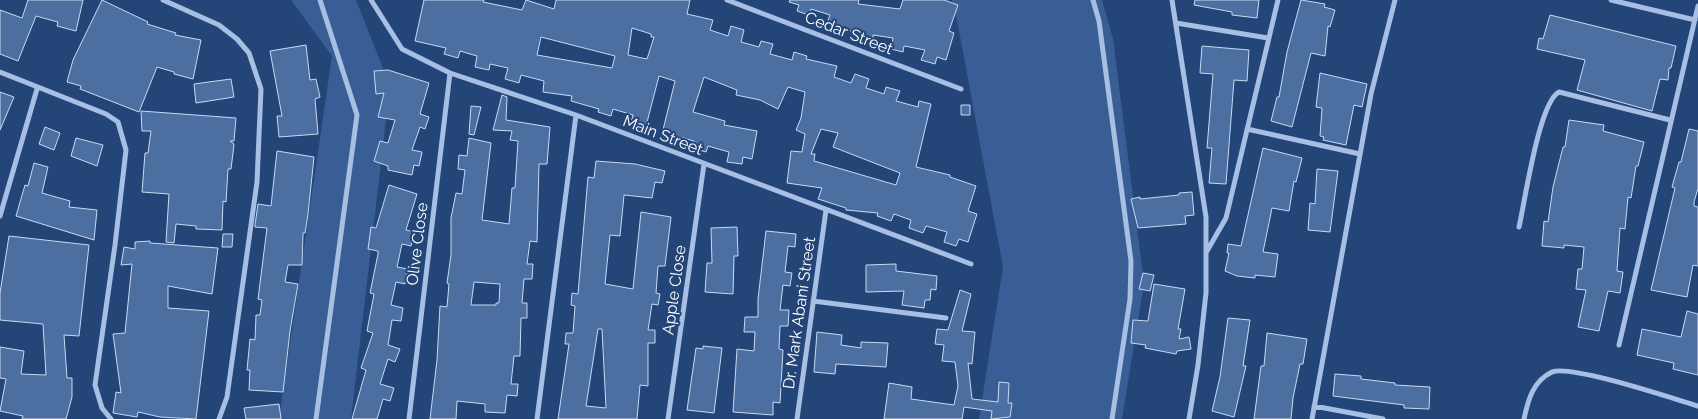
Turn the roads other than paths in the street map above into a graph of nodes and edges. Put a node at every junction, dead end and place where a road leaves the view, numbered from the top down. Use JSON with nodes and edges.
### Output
{"nodes":[{"id":1,"x":163,"y":0,"type":"edge"},
{"id":2,"x":320,"y":0,"type":"edge"},
{"id":3,"x":371,"y":0,"type":"edge"},
{"id":4,"x":727,"y":0,"type":"edge"},
{"id":5,"x":1093,"y":0,"type":"edge"},
{"id":6,"x":1172,"y":0,"type":"edge"},
{"id":7,"x":1278,"y":0,"type":"edge"},
{"id":8,"x":1395,"y":0,"type":"edge"},
{"id":9,"x":1611,"y":0,"type":"edge"},
{"id":10,"x":1698,"y":6,"type":"edge"},
{"id":11,"x":1695,"y":20,"type":"junction"},
{"id":12,"x":1176,"y":23,"type":"junction"},
{"id":13,"x":1268,"y":38,"type":"junction"},
{"id":14,"x":0,"y":72,"type":"edge"},
{"id":15,"x":450,"y":73,"type":"junction"},
{"id":16,"x":37,"y":89,"type":"junction"},
{"id":17,"x":961,"y":90,"type":"dead end"},
{"id":18,"x":576,"y":115,"type":"junction"},
{"id":19,"x":1670,"y":120,"type":"junction"},
{"id":20,"x":1247,"y":129,"type":"junction"},
{"id":21,"x":1360,"y":154,"type":"junction"},
{"id":22,"x":704,"y":164,"type":"junction"},
{"id":23,"x":826,"y":210,"type":"junction"},
{"id":24,"x":0,"y":216,"type":"edge"},
{"id":25,"x":1519,"y":227,"type":"dead end"},
{"id":26,"x":1206,"y":254,"type":"junction"},
{"id":27,"x":971,"y":264,"type":"dead end"},
{"id":28,"x":813,"y":301,"type":"junction"},
{"id":29,"x":946,"y":318,"type":"dead end"},
{"id":30,"x":1619,"y":345,"type":"dead end"},
{"id":31,"x":1314,"y":406,"type":"junction"},
{"id":32,"x":1698,"y":406,"type":"edge"},
{"id":33,"x":111,"y":419,"type":"edge"},
{"id":34,"x":219,"y":419,"type":"edge"},
{"id":35,"x":316,"y":419,"type":"edge"},
{"id":36,"x":409,"y":419,"type":"edge"},
{"id":37,"x":537,"y":419,"type":"edge"},
{"id":38,"x":668,"y":419,"type":"edge"},
{"id":39,"x":797,"y":419,"type":"edge"},
{"id":40,"x":1112,"y":419,"type":"edge"},
{"id":41,"x":1189,"y":419,"type":"edge"},
{"id":42,"x":1312,"y":419,"type":"edge"},
{"id":43,"x":1383,"y":419,"type":"edge"},
{"id":44,"x":1524,"y":419,"type":"edge"}],
"edges":[{"from":1,"to":34,"type":"street"},
{"from":2,"to":35,"type":"street"},
{"from":3,"to":15,"type":"street","name":"Main Street"},
{"from":4,"to":17,"type":"street","name":"Cedar Street"},
{"from":5,"to":40,"type":"street"},
{"from":6,"to":12,"type":"street"},
{"from":7,"to":13,"type":"street"},
{"from":8,"to":21,"type":"street"},
{"from":9,"to":11,"type":"street"},
{"from":10,"to":11,"type":"street"},
{"from":11,"to":19,"type":"street"},
{"from":12,"to":13,"type":"street"},
{"from":12,"to":26,"type":"street"},
{"from":13,"to":20,"type":"street"},
{"from":14,"to":16,"type":"street"},
{"from":15,"to":18,"type":"street","name":"Main Street"},
{"from":15,"to":36,"type":"street","name":"Olive Close"},
{"from":16,"to":24,"type":"street"},
{"from":16,"to":33,"type":"street"},
{"from":18,"to":22,"type":"street","name":"Main Street"},
{"from":18,"to":37,"type":"street"},
{"from":19,"to":25,"type":"street"},
{"from":19,"to":30,"type":"street"},
{"from":20,"to":21,"type":"street"},
{"from":20,"to":26,"type":"street"},
{"from":21,"to":31,"type":"street"},
{"from":22,"to":23,"type":"street","name":"Main Street"},
{"from":22,"to":38,"type":"street","name":"Apple Close"},
{"from":23,"to":27,"type":"street","name":"Main Street"},
{"from":23,"to":28,"type":"street","name":"Dr. Mark Abani Street"},
{"from":26,"to":41,"type":"street"},
{"from":28,"to":29,"type":"street"},
{"from":28,"to":39,"type":"street","name":"Dr. Mark Abani Street"},
{"from":31,"to":42,"type":"street"},
{"from":31,"to":43,"type":"street"},
{"from":32,"to":44,"type":"street"}]}
